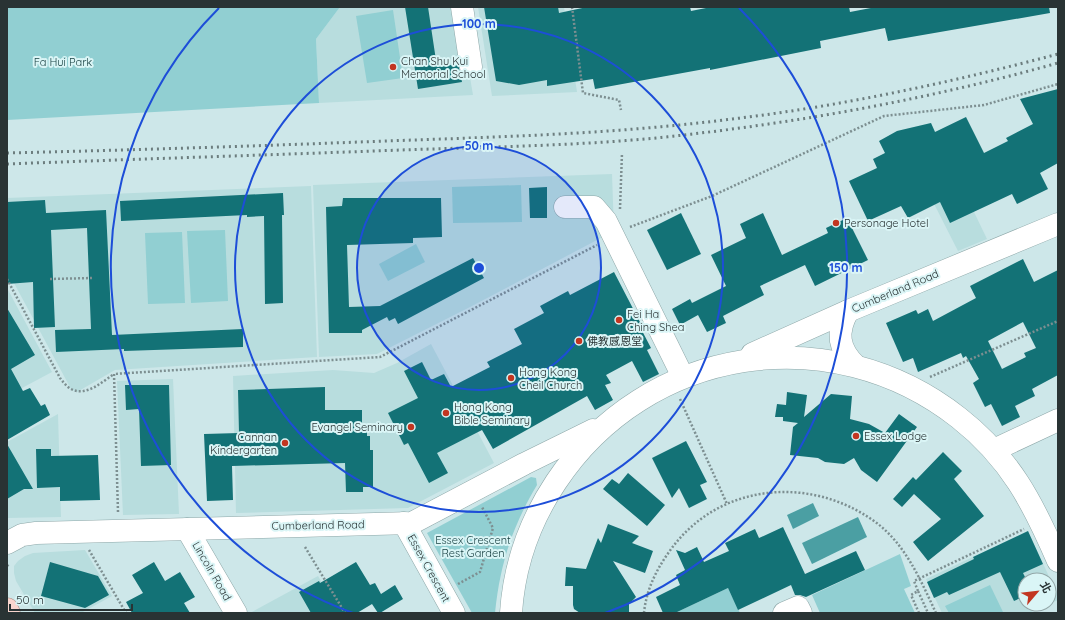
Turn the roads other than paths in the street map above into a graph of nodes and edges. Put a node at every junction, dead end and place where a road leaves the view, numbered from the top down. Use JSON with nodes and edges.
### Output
{"nodes":[{"id":1,"x":462,"y":7,"type":"edge"},
{"id":2,"x":471,"y":67,"type":"dead end"},
{"id":3,"x":565,"y":207,"type":"dead end"},
{"id":4,"x":1058,"y":224,"type":"edge"},
{"id":5,"x":848,"y":311,"type":"junction"},
{"id":6,"x":734,"y":362,"type":"junction"},
{"id":7,"x":856,"y":366,"type":"junction"},
{"id":8,"x":681,"y":387,"type":"junction"},
{"id":9,"x":1058,"y":420,"type":"edge"},
{"id":10,"x":608,"y":423,"type":"junction"},
{"id":11,"x":994,"y":450,"type":"junction"},
{"id":12,"x":524,"y":464,"type":"junction"},
{"id":13,"x":551,"y":489,"type":"junction"},
{"id":14,"x":404,"y":523,"type":"junction"},
{"id":15,"x":187,"y":529,"type":"junction"},
{"id":16,"x":7,"y":543,"type":"edge"},
{"id":17,"x":1058,"y":560,"type":"edge"},
{"id":18,"x":7,"y":609,"type":"edge"},
{"id":19,"x":10,"y":613,"type":"edge"},
{"id":20,"x":236,"y":613,"type":"edge"},
{"id":21,"x":454,"y":613,"type":"edge"},
{"id":22,"x":511,"y":613,"type":"edge"},
{"id":23,"x":784,"y":613,"type":"edge"},
{"id":24,"x":801,"y":613,"type":"edge"}],
"edges":[{"from":1,"to":2,"type":"street"},
{"from":3,"to":8,"type":"street"},
{"from":4,"to":5,"type":"street","name":"Cumberland Road"},
{"from":5,"to":6,"type":"street","name":"Cumberland Road"},
{"from":5,"to":7,"type":"street"},
{"from":6,"to":7,"type":"street"},
{"from":6,"to":8,"type":"street"},
{"from":7,"to":11,"type":"street"},
{"from":8,"to":10,"type":"street"},
{"from":9,"to":11,"type":"street"},
{"from":10,"to":12,"type":"street","name":"Cumberland Road"},
{"from":10,"to":13,"type":"street"},
{"from":11,"to":17,"type":"street"},
{"from":12,"to":13,"type":"street"},
{"from":12,"to":14,"type":"street","name":"Cumberland Road"},
{"from":13,"to":22,"type":"street"},
{"from":14,"to":15,"type":"street","name":"Cumberland Road"},
{"from":14,"to":21,"type":"street","name":"Essex Crescent"},
{"from":15,"to":16,"type":"street","name":"Cumberland Road"},
{"from":15,"to":20,"type":"street","name":"Lincoln Road"},
{"from":18,"to":19,"type":"main road"},
{"from":23,"to":24,"type":"street"}]}
